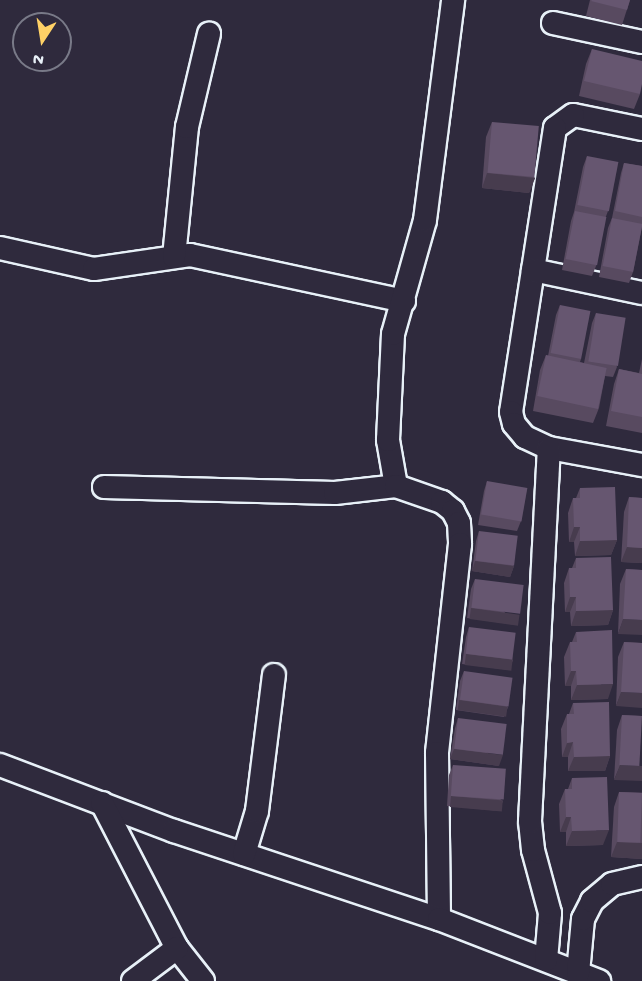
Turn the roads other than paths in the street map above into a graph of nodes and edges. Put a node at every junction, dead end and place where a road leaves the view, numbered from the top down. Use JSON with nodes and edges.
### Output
{"nodes":[{"id":1,"x":453,"y":0,"type":"edge"},
{"id":2,"x":553,"y":23,"type":"dead end"},
{"id":3,"x":209,"y":34,"type":"dead end"},
{"id":4,"x":642,"y":42,"type":"edge"},
{"id":5,"x":642,"y":129,"type":"edge"},
{"id":6,"x":0,"y":248,"type":"edge"},
{"id":7,"x":174,"y":257,"type":"junction"},
{"id":8,"x":533,"y":270,"type":"junction"},
{"id":9,"x":642,"y":293,"type":"edge"},
{"id":10,"x":404,"y":301,"type":"junction"},
{"id":11,"x":549,"y":448,"type":"junction"},
{"id":12,"x":642,"y":465,"type":"edge"},
{"id":13,"x":396,"y":486,"type":"junction"},
{"id":14,"x":104,"y":487,"type":"dead end"},
{"id":15,"x":274,"y":675,"type":"dead end"},
{"id":16,"x":0,"y":765,"type":"edge"},
{"id":17,"x":102,"y":803,"type":"junction"},
{"id":18,"x":244,"y":854,"type":"junction"},
{"id":19,"x":642,"y":877,"type":"edge"},
{"id":20,"x":439,"y":919,"type":"junction"},
{"id":21,"x":177,"y":948,"type":"junction"},
{"id":22,"x":546,"y":960,"type":"junction"},
{"id":23,"x":588,"y":977,"type":"edge"},
{"id":24,"x":133,"y":981,"type":"edge"},
{"id":25,"x":203,"y":981,"type":"edge"}],
"edges":[{"from":1,"to":10,"type":"street"},
{"from":2,"to":4,"type":"street"},
{"from":3,"to":7,"type":"street"},
{"from":5,"to":8,"type":"street"},
{"from":6,"to":7,"type":"street"},
{"from":7,"to":10,"type":"street"},
{"from":8,"to":9,"type":"street"},
{"from":8,"to":11,"type":"street"},
{"from":10,"to":13,"type":"street"},
{"from":11,"to":12,"type":"street"},
{"from":11,"to":22,"type":"street"},
{"from":13,"to":14,"type":"street"},
{"from":13,"to":20,"type":"street"},
{"from":15,"to":18,"type":"street"},
{"from":16,"to":17,"type":"street"},
{"from":17,"to":18,"type":"street"},
{"from":17,"to":21,"type":"street"},
{"from":18,"to":20,"type":"street"},
{"from":19,"to":23,"type":"street"},
{"from":20,"to":22,"type":"street"},
{"from":21,"to":24,"type":"street"},
{"from":21,"to":25,"type":"street"},
{"from":22,"to":23,"type":"street"}]}
